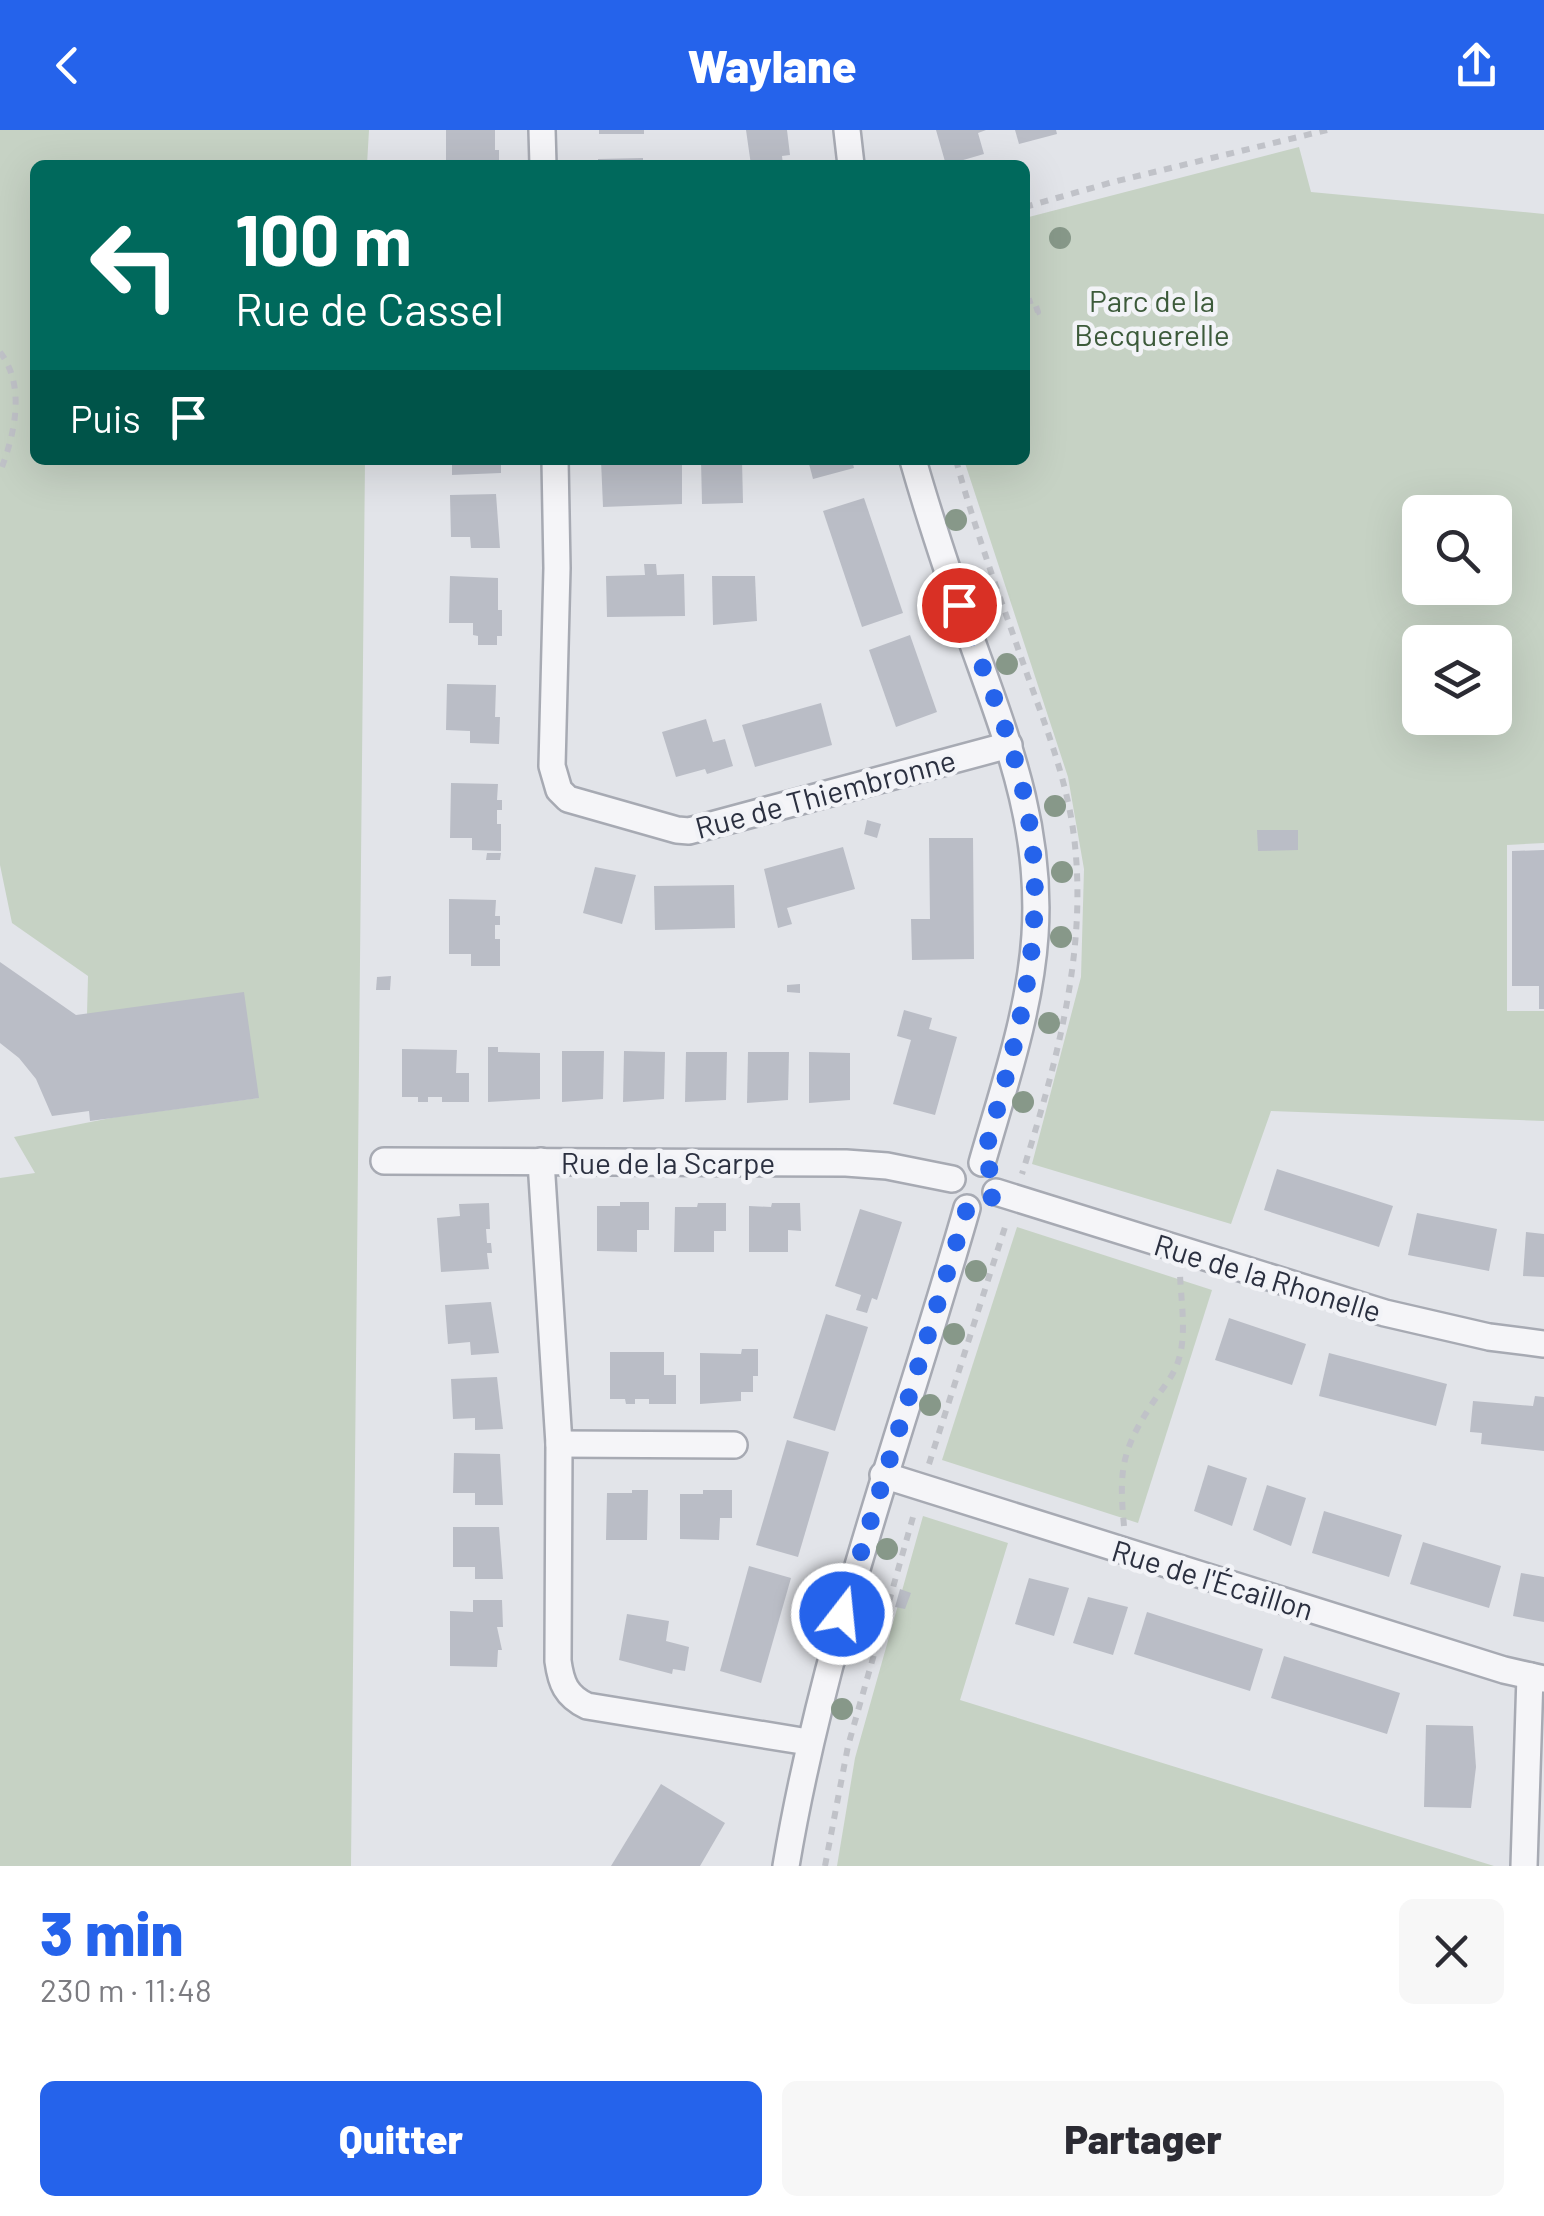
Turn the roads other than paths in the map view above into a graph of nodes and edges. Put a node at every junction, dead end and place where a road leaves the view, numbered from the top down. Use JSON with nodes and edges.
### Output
{"nodes":[{"id":1,"x":542,"y":130,"type":"edge"},
{"id":2,"x":847,"y":130,"type":"edge"},
{"id":3,"x":544,"y":160,"type":"edge"},
{"id":4,"x":850,"y":160,"type":"edge"},
{"id":5,"x":555,"y":465,"type":"edge"},
{"id":6,"x":915,"y":465,"type":"edge"},
{"id":7,"x":1009,"y":744,"type":"junction"},
{"id":8,"x":384,"y":1161,"type":"dead end"},
{"id":9,"x":541,"y":1162,"type":"junction"},
{"id":10,"x":982,"y":1163,"type":"junction"},
{"id":11,"x":952,"y":1179,"type":"junction"},
{"id":12,"x":996,"y":1192,"type":"junction"},
{"id":13,"x":967,"y":1208,"type":"junction"},
{"id":14,"x":1544,"y":1344,"type":"edge"},
{"id":15,"x":559,"y":1444,"type":"junction"},
{"id":16,"x":734,"y":1445,"type":"dead end"},
{"id":17,"x":883,"y":1475,"type":"junction"},
{"id":18,"x":1537,"y":1678,"type":"edge"},
{"id":19,"x":808,"y":1742,"type":"junction"},
{"id":20,"x":786,"y":1866,"type":"edge"},
{"id":21,"x":1524,"y":1866,"type":"edge"}],
"edges":[{"from":1,"to":3,"type":"street"},
{"from":2,"to":4,"type":"street"},
{"from":5,"to":7,"type":"street","name":"Rue de Thiembronne"},
{"from":6,"to":7,"type":"street"},
{"from":7,"to":10,"type":"street"},
{"from":8,"to":9,"type":"street","name":"Rue de la Scarpe"},
{"from":9,"to":11,"type":"street","name":"Rue de la Scarpe"},
{"from":9,"to":15,"type":"street"},
{"from":10,"to":11,"type":"street"},
{"from":10,"to":12,"type":"street"},
{"from":11,"to":13,"type":"street"},
{"from":12,"to":13,"type":"street"},
{"from":12,"to":14,"type":"street","name":"Rue de la Rhonelle"},
{"from":13,"to":17,"type":"street"},
{"from":15,"to":16,"type":"street"},
{"from":15,"to":19,"type":"street"},
{"from":17,"to":18,"type":"street","name":"Rue de l'Écaillon"},
{"from":17,"to":19,"type":"street"},
{"from":18,"to":21,"type":"street"},
{"from":19,"to":20,"type":"street"}]}
